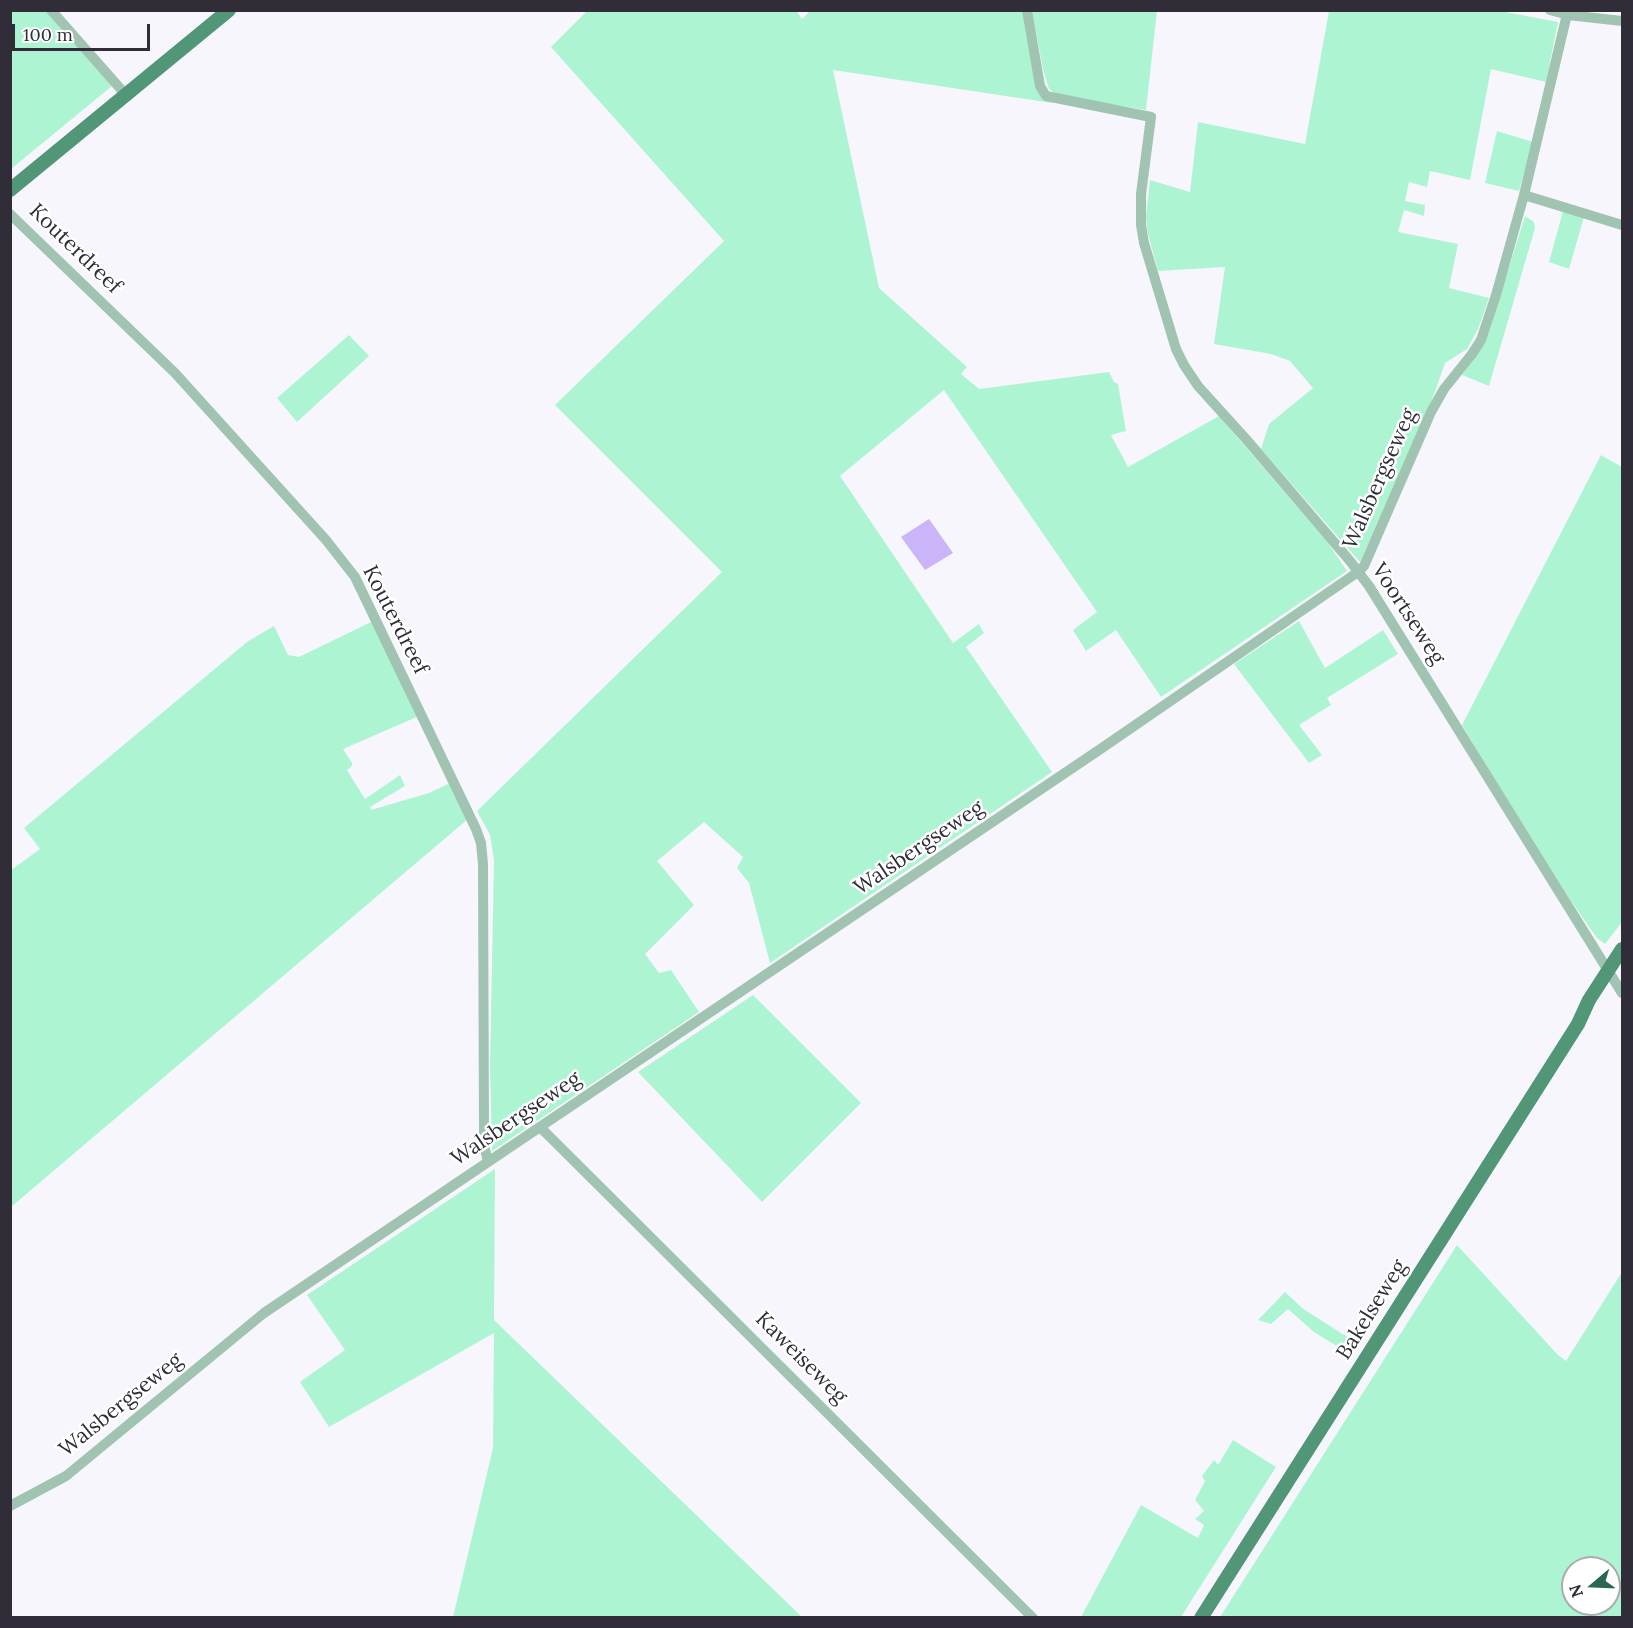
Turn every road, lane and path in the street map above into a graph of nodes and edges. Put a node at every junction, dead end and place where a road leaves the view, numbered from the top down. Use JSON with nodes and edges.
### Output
{"nodes":[{"id":1,"x":51,"y":10,"type":"edge"},
{"id":2,"x":230,"y":10,"type":"edge"},
{"id":3,"x":1027,"y":10,"type":"edge"},
{"id":4,"x":1550,"y":10,"type":"edge"},
{"id":5,"x":1568,"y":13,"type":"edge"},
{"id":6,"x":1623,"y":21,"type":"edge"},
{"id":7,"x":126,"y":95,"type":"junction"},
{"id":8,"x":10,"y":190,"type":"edge"},
{"id":9,"x":1524,"y":195,"type":"junction"},
{"id":10,"x":10,"y":213,"type":"edge"},
{"id":11,"x":1623,"y":225,"type":"edge"},
{"id":12,"x":1358,"y":572,"type":"junction"},
{"id":13,"x":1623,"y":950,"type":"edge"},
{"id":14,"x":1623,"y":966,"type":"edge"},
{"id":15,"x":1611,"y":975,"type":"junction"},
{"id":16,"x":1623,"y":993,"type":"edge"},
{"id":17,"x":540,"y":1127,"type":"junction"},
{"id":18,"x":488,"y":1162,"type":"junction"},
{"id":19,"x":10,"y":1506,"type":"edge"},
{"id":20,"x":1033,"y":1617,"type":"edge"},
{"id":21,"x":1201,"y":1617,"type":"edge"}],
"edges":[{"from":1,"to":7,"type":"street"},
{"from":2,"to":7,"type":"main road"},
{"from":3,"to":12,"type":"street","name":"Voortseweg"},
{"from":4,"to":5,"type":"street"},
{"from":5,"to":6,"type":"street"},
{"from":5,"to":9,"type":"street","name":"Walsbergseweg"},
{"from":7,"to":8,"type":"main road"},
{"from":9,"to":11,"type":"street"},
{"from":9,"to":12,"type":"street","name":"Walsbergseweg"},
{"from":10,"to":18,"type":"street","name":"Kouterdreef"},
{"from":12,"to":15,"type":"street","name":"Voortseweg"},
{"from":12,"to":17,"type":"street","name":"Walsbergseweg"},
{"from":13,"to":15,"type":"main road","name":"Bakelseweg"},
{"from":14,"to":15,"type":"main road","name":"Bakelseweg"},
{"from":15,"to":16,"type":"street","name":"Voortseweg"},
{"from":15,"to":21,"type":"main road","name":"Bakelseweg"},
{"from":17,"to":18,"type":"street","name":"Walsbergseweg"},
{"from":17,"to":20,"type":"street","name":"Kaweiseweg"},
{"from":18,"to":19,"type":"street","name":"Walsbergseweg"}]}
